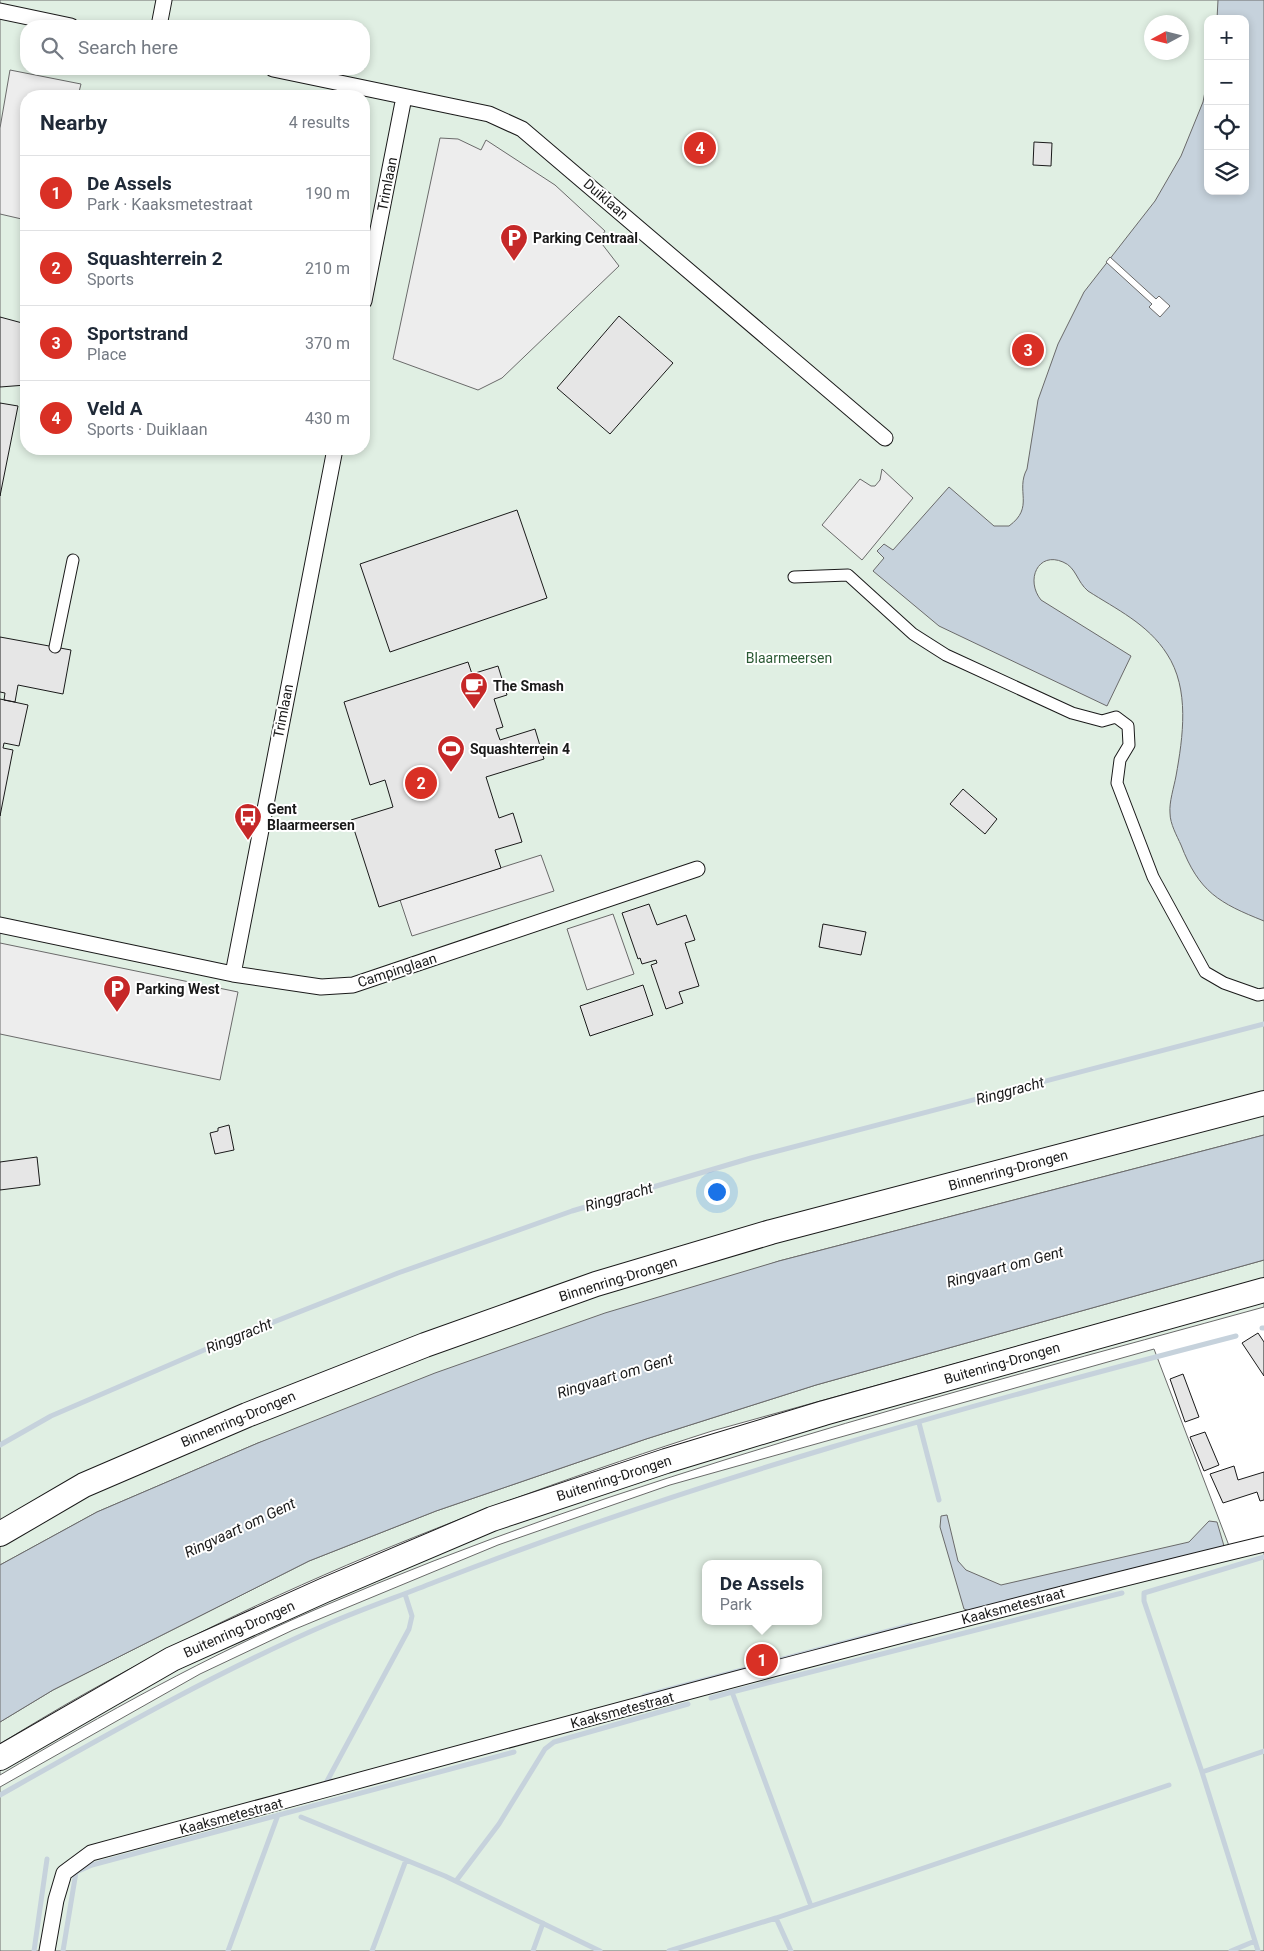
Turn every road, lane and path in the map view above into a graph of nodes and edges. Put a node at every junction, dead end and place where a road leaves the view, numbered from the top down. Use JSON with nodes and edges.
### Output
{"nodes":[{"id":1,"x":164,"y":0,"type":"edge"},
{"id":2,"x":0,"y":11,"type":"edge"},
{"id":3,"x":43,"y":20,"type":"edge"},
{"id":4,"x":160,"y":20,"type":"edge"},
{"id":5,"x":300,"y":75,"type":"edge"},
{"id":6,"x":404,"y":97,"type":"junction"},
{"id":7,"x":370,"y":270,"type":"edge"},
{"id":8,"x":885,"y":438,"type":"dead end"},
{"id":9,"x":334,"y":455,"type":"edge"},
{"id":10,"x":73,"y":560,"type":"dead end"},
{"id":11,"x":794,"y":577,"type":"dead end"},
{"id":12,"x":55,"y":647,"type":"dead end"},
{"id":13,"x":697,"y":869,"type":"dead end"},
{"id":14,"x":0,"y":925,"type":"edge"},
{"id":15,"x":233,"y":974,"type":"junction"},
{"id":16,"x":1264,"y":994,"type":"edge"},
{"id":17,"x":1264,"y":1103,"type":"edge"},
{"id":18,"x":1264,"y":1290,"type":"edge"},
{"id":19,"x":0,"y":1534,"type":"edge"},
{"id":20,"x":1264,"y":1544,"type":"edge"},
{"id":21,"x":0,"y":1758,"type":"edge"},
{"id":22,"x":47,"y":1951,"type":"edge"}],
"edges":[{"from":1,"to":4,"type":"street"},
{"from":2,"to":3,"type":"street"},
{"from":5,"to":6,"type":"street","name":"Duiklaan"},
{"from":6,"to":7,"type":"street","name":"Trimlaan"},
{"from":6,"to":8,"type":"street","name":"Duiklaan"},
{"from":9,"to":15,"type":"street","name":"Trimlaan"},
{"from":10,"to":12,"type":"street"},
{"from":11,"to":16,"type":"street"},
{"from":13,"to":15,"type":"street","name":"Campinglaan"},
{"from":14,"to":15,"type":"street","name":"Campinglaan"},
{"from":17,"to":19,"type":"highway","name":"Binnenring-Drongen"},
{"from":18,"to":21,"type":"highway","name":"Buitenring-Drongen"},
{"from":20,"to":22,"type":"street","name":"Kaaksmetestraat"}]}
